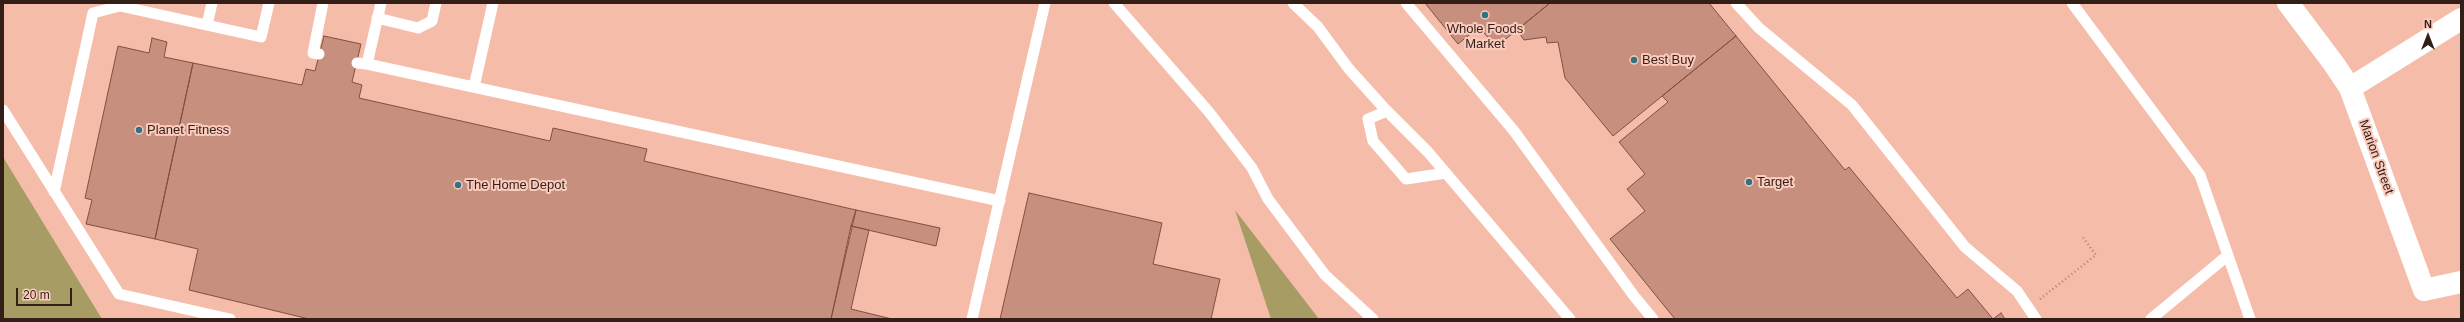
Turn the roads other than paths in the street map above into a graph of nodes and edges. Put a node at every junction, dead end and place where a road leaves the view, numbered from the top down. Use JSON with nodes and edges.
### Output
{"nodes":[{"id":1,"x":212,"y":3,"type":"edge"},
{"id":2,"x":268,"y":3,"type":"edge"},
{"id":3,"x":323,"y":3,"type":"edge"},
{"id":4,"x":381,"y":3,"type":"edge"},
{"id":5,"x":436,"y":3,"type":"edge"},
{"id":6,"x":493,"y":3,"type":"edge"},
{"id":7,"x":1045,"y":3,"type":"edge"},
{"id":8,"x":1114,"y":3,"type":"edge"},
{"id":9,"x":1293,"y":3,"type":"edge"},
{"id":10,"x":1406,"y":3,"type":"edge"},
{"id":11,"x":1736,"y":3,"type":"edge"},
{"id":12,"x":2072,"y":3,"type":"edge"},
{"id":13,"x":2288,"y":3,"type":"edge"},
{"id":14,"x":378,"y":18,"type":"junction"},
{"id":15,"x":2461,"y":19,"type":"edge"},
{"id":16,"x":207,"y":25,"type":"junction"},
{"id":17,"x":319,"y":54,"type":"dead end"},
{"id":18,"x":474,"y":86,"type":"junction"},
{"id":19,"x":2350,"y":88,"type":"junction"},
{"id":20,"x":3,"y":110,"type":"edge"},
{"id":21,"x":1387,"y":111,"type":"junction"},
{"id":22,"x":1446,"y":173,"type":"junction"},
{"id":23,"x":54,"y":192,"type":"junction"},
{"id":24,"x":1000,"y":201,"type":"junction"},
{"id":25,"x":2228,"y":256,"type":"junction"},
{"id":26,"x":2461,"y":282,"type":"edge"},
{"id":27,"x":230,"y":319,"type":"edge"},
{"id":28,"x":972,"y":319,"type":"edge"},
{"id":29,"x":1373,"y":319,"type":"edge"},
{"id":30,"x":1570,"y":319,"type":"edge"},
{"id":31,"x":1653,"y":319,"type":"edge"},
{"id":32,"x":2036,"y":319,"type":"edge"},
{"id":33,"x":2152,"y":319,"type":"edge"},
{"id":34,"x":2250,"y":319,"type":"edge"}],
"edges":[{"from":1,"to":16,"type":"lane"},
{"from":2,"to":16,"type":"lane"},
{"from":3,"to":17,"type":"lane"},
{"from":4,"to":14,"type":"lane"},
{"from":5,"to":14,"type":"lane"},
{"from":6,"to":18,"type":"lane"},
{"from":7,"to":24,"type":"lane"},
{"from":8,"to":29,"type":"lane"},
{"from":9,"to":21,"type":"lane"},
{"from":10,"to":31,"type":"lane"},
{"from":11,"to":32,"type":"lane"},
{"from":12,"to":25,"type":"lane"},
{"from":13,"to":19,"type":"street","name":"Marion Street"},
{"from":14,"to":18,"type":"lane"},
{"from":15,"to":19,"type":"street"},
{"from":16,"to":23,"type":"lane"},
{"from":18,"to":24,"type":"lane"},
{"from":19,"to":26,"type":"street","name":"Marion Street"},
{"from":20,"to":23,"type":"lane"},
{"from":21,"to":22,"type":"lane"},
{"from":21,"to":22,"type":"lane"},
{"from":22,"to":30,"type":"lane"},
{"from":23,"to":27,"type":"lane"},
{"from":24,"to":28,"type":"lane"},
{"from":25,"to":33,"type":"lane"},
{"from":25,"to":34,"type":"lane"}]}
